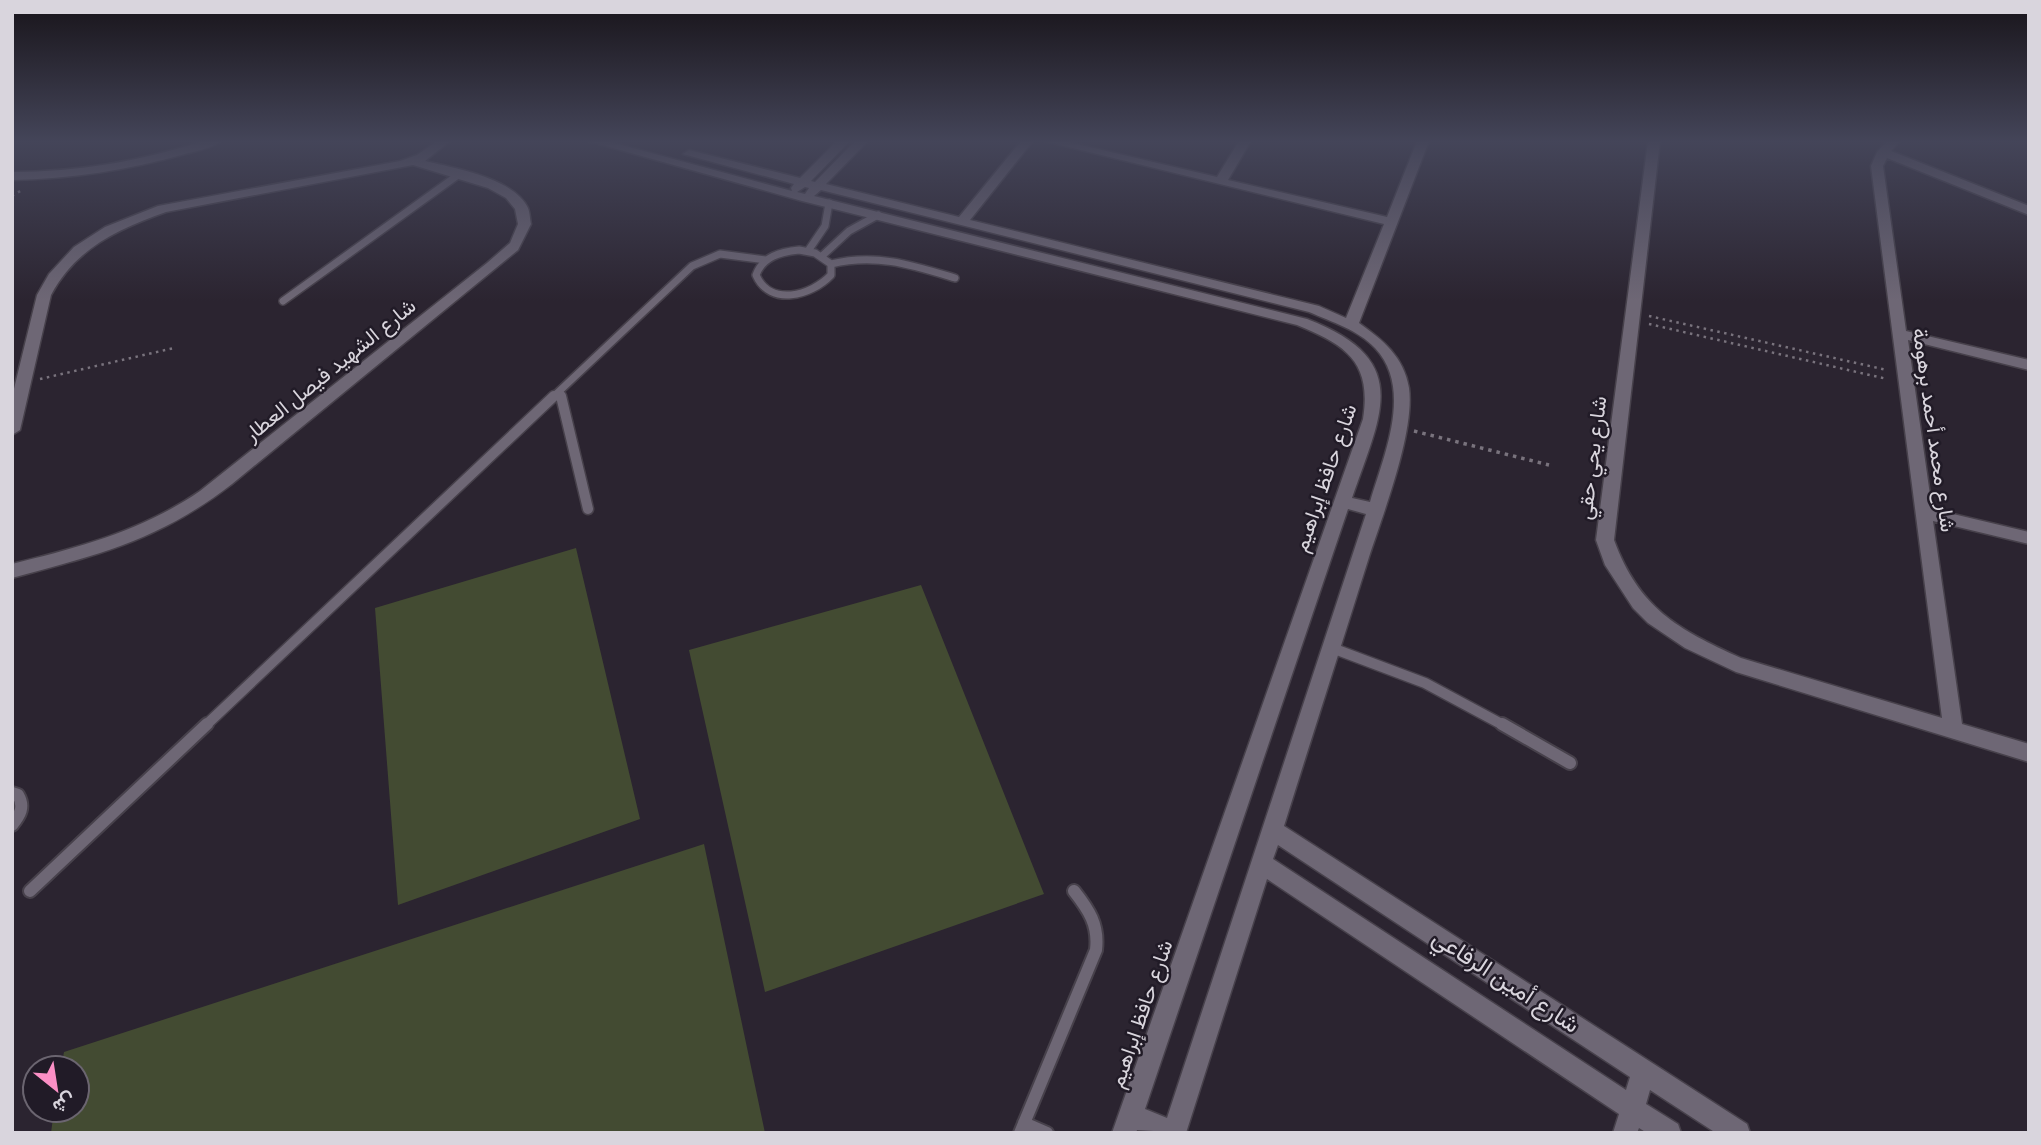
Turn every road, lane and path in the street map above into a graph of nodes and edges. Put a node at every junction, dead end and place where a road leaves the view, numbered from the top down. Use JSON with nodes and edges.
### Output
{"nodes":[{"id":1,"x":239,"y":194,"type":"edge"},
{"id":2,"x":431,"y":194,"type":"edge"},
{"id":3,"x":510,"y":194,"type":"edge"},
{"id":4,"x":813,"y":194,"type":"edge"},
{"id":5,"x":826,"y":194,"type":"edge"},
{"id":6,"x":984,"y":194,"type":"edge"},
{"id":7,"x":1277,"y":194,"type":"edge"},
{"id":8,"x":1402,"y":194,"type":"edge"},
{"id":9,"x":1647,"y":194,"type":"edge"},
{"id":10,"x":1881,"y":194,"type":"edge"},
{"id":11,"x":1994,"y":194,"type":"edge"},
{"id":12,"x":830,"y":203,"type":"junction"},
{"id":13,"x":2029,"y":211,"type":"edge"},
{"id":14,"x":878,"y":215,"type":"junction"},
{"id":15,"x":962,"y":222,"type":"junction"},
{"id":16,"x":1391,"y":222,"type":"junction"},
{"id":17,"x":807,"y":251,"type":"junction"},
{"id":18,"x":822,"y":256,"type":"junction"},
{"id":19,"x":766,"y":260,"type":"junction"},
{"id":20,"x":831,"y":264,"type":"junction"},
{"id":21,"x":1144,"y":274,"type":"junction"},
{"id":22,"x":955,"y":278,"type":"dead end"},
{"id":23,"x":283,"y":301,"type":"dead end"},
{"id":24,"x":1632,"y":316,"type":"junction"},
{"id":25,"x":1351,"y":324,"type":"junction"},
{"id":26,"x":1900,"y":334,"type":"junction"},
{"id":27,"x":174,"y":348,"type":"dead end"},
{"id":28,"x":2029,"y":365,"type":"edge"},
{"id":29,"x":1906,"y":379,"type":"junction"},
{"id":30,"x":23,"y":383,"type":"junction"},
{"id":31,"x":560,"y":391,"type":"junction"},
{"id":32,"x":1399,"y":427,"type":"junction"},
{"id":33,"x":12,"y":430,"type":"edge"},
{"id":34,"x":1549,"y":465,"type":"dead end"},
{"id":35,"x":1342,"y":502,"type":"junction"},
{"id":36,"x":589,"y":509,"type":"dead end"},
{"id":37,"x":1376,"y":510,"type":"junction"},
{"id":38,"x":1924,"y":513,"type":"junction"},
{"id":39,"x":2029,"y":538,"type":"edge"},
{"id":40,"x":12,"y":571,"type":"edge"},
{"id":41,"x":1332,"y":648,"type":"junction"},
{"id":42,"x":1953,"y":730,"type":"junction"},
{"id":43,"x":2029,"y":753,"type":"edge"},
{"id":44,"x":1570,"y":763,"type":"dead end"},
{"id":45,"x":12,"y":793,"type":"edge"},
{"id":46,"x":12,"y":825,"type":"edge"},
{"id":47,"x":1273,"y":830,"type":"junction"},
{"id":48,"x":1261,"y":863,"type":"junction"},
{"id":49,"x":30,"y":891,"type":"dead end"},
{"id":50,"x":1074,"y":891,"type":"dead end"},
{"id":51,"x":1644,"y":1071,"type":"junction"},
{"id":52,"x":1632,"y":1108,"type":"junction"},
{"id":53,"x":1127,"y":1124,"type":"edge"},
{"id":54,"x":1022,"y":1128,"type":"edge"},
{"id":55,"x":1047,"y":1133,"type":"edge"},
{"id":56,"x":1173,"y":1133,"type":"edge"},
{"id":57,"x":1625,"y":1133,"type":"edge"},
{"id":58,"x":1669,"y":1133,"type":"edge"},
{"id":59,"x":1738,"y":1133,"type":"edge"}],
"edges":[{"from":1,"to":30,"type":"street"},
{"from":2,"to":23,"type":"lane"},
{"from":3,"to":40,"type":"street","name":"شارع الشهيد فيصل العطار"},
{"from":4,"to":12,"type":"street","name":"شارع حافظ إبراهيم"},
{"from":5,"to":15,"type":"street","name":"شارع حافظ إبراهيم"},
{"from":6,"to":15,"type":"street"},
{"from":7,"to":16,"type":"street"},
{"from":8,"to":16,"type":"street"},
{"from":9,"to":24,"type":"street","name":"شارع يحي حقي"},
{"from":10,"to":26,"type":"street","name":"شارع محمد أحمد برهومة"},
{"from":11,"to":13,"type":"street"},
{"from":12,"to":14,"type":"street","name":"شارع حافظ إبراهيم"},
{"from":12,"to":17,"type":"lane"},
{"from":14,"to":18,"type":"lane"},
{"from":14,"to":21,"type":"street","name":"شارع حافظ إبراهيم"},
{"from":15,"to":21,"type":"street","name":"شارع حافظ إبراهيم"},
{"from":16,"to":25,"type":"street"},
{"from":17,"to":18,"type":"lane"},
{"from":17,"to":19,"type":"lane"},
{"from":18,"to":20,"type":"lane"},
{"from":19,"to":20,"type":"lane"},
{"from":19,"to":31,"type":"lane"},
{"from":20,"to":22,"type":"lane"},
{"from":21,"to":25,"type":"street","name":"شارع حافظ إبراهيم"},
{"from":21,"to":35,"type":"street","name":"شارع حافظ إبراهيم"},
{"from":24,"to":29,"type":"path"},
{"from":24,"to":29,"type":"path"},
{"from":24,"to":42,"type":"street","name":"شارع يحي حقي"},
{"from":25,"to":32,"type":"street","name":"شارع حافظ إبراهيم"},
{"from":26,"to":28,"type":"street"},
{"from":26,"to":29,"type":"street","name":"شارع محمد أحمد برهومة"},
{"from":27,"to":30,"type":"path"},
{"from":29,"to":38,"type":"street","name":"شارع محمد أحمد برهومة"},
{"from":30,"to":33,"type":"street"},
{"from":31,"to":36,"type":"lane"},
{"from":31,"to":49,"type":"lane"},
{"from":32,"to":34,"type":"path"},
{"from":32,"to":37,"type":"street","name":"شارع حافظ إبراهيم"},
{"from":35,"to":37,"type":"street"},
{"from":35,"to":53,"type":"street","name":"شارع حافظ إبراهيم"},
{"from":37,"to":41,"type":"street","name":"شارع حافظ إبراهيم"},
{"from":38,"to":39,"type":"street"},
{"from":38,"to":42,"type":"street","name":"شارع محمد أحمد برهومة"},
{"from":41,"to":44,"type":"lane"},
{"from":41,"to":47,"type":"street","name":"شارع حافظ إبراهيم"},
{"from":42,"to":43,"type":"street","name":"شارع يحي حقي"},
{"from":45,"to":46,"type":"lane"},
{"from":47,"to":48,"type":"street","name":"شارع حافظ إبراهيم"},
{"from":47,"to":51,"type":"street","name":"شارع أمين الرفاعي"},
{"from":48,"to":52,"type":"street","name":"شارع أمين الرفاعي"},
{"from":48,"to":56,"type":"street","name":"شارع حافظ إبراهيم"},
{"from":50,"to":54,"type":"lane"},
{"from":51,"to":52,"type":"street"},
{"from":51,"to":59,"type":"street","name":"شارع أمين الرفاعي"},
{"from":52,"to":57,"type":"street"},
{"from":52,"to":58,"type":"street","name":"شارع أمين الرفاعي"},
{"from":53,"to":56,"type":"street"},
{"from":54,"to":55,"type":"lane"}]}
